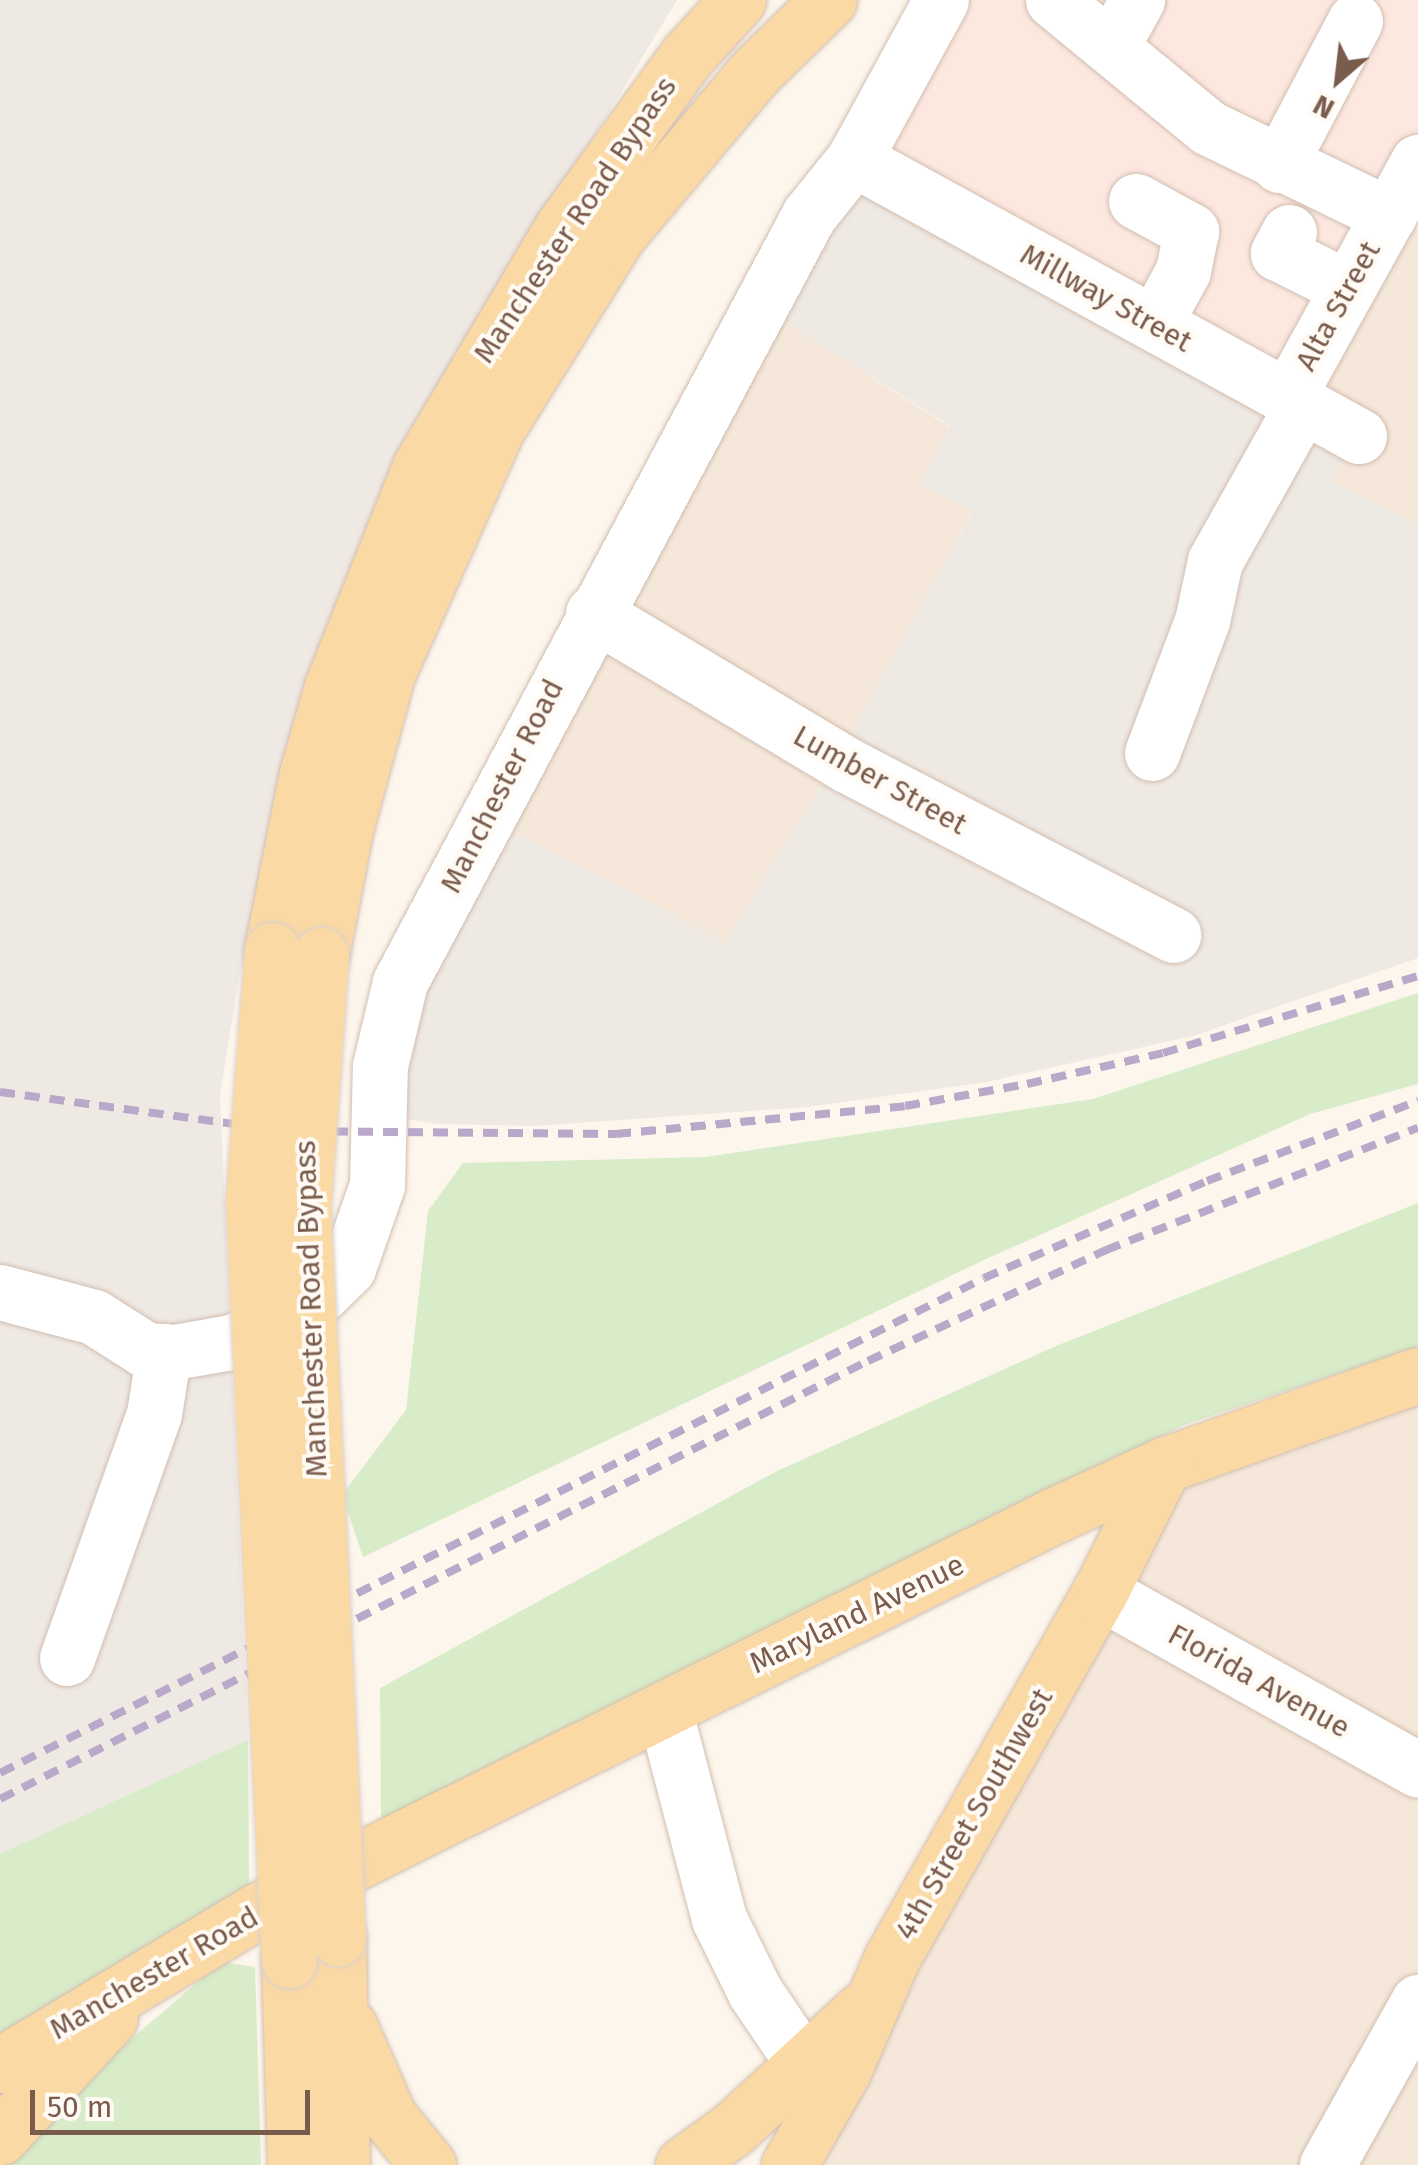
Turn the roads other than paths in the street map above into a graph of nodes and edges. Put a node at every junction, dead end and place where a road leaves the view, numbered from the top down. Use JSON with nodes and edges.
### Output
{"nodes":[{"id":1,"x":714,"y":0,"type":"edge"},
{"id":2,"x":738,"y":0,"type":"edge"},
{"id":3,"x":829,"y":0,"type":"edge"},
{"id":4,"x":941,"y":0,"type":"edge"},
{"id":5,"x":1053,"y":0,"type":"edge"},
{"id":6,"x":1138,"y":0,"type":"edge"},
{"id":7,"x":1355,"y":21,"type":"dead end"},
{"id":8,"x":1112,"y":47,"type":"junction"},
{"id":9,"x":687,"y":56,"type":"junction"},
{"id":10,"x":854,"y":159,"type":"junction"},
{"id":11,"x":1418,"y":162,"type":"edge"},
{"id":12,"x":1279,"y":165,"type":"junction"},
{"id":13,"x":1136,"y":201,"type":"dead end"},
{"id":14,"x":1388,"y":215,"type":"junction"},
{"id":15,"x":1289,"y":232,"type":"dead end"},
{"id":16,"x":1348,"y":288,"type":"junction"},
{"id":17,"x":1154,"y":324,"type":"junction"},
{"id":18,"x":1294,"y":402,"type":"junction"},
{"id":19,"x":1359,"y":436,"type":"dead end"},
{"id":20,"x":593,"y":613,"type":"junction"},
{"id":21,"x":1152,"y":753,"type":"dead end"},
{"id":22,"x":1173,"y":935,"type":"dead end"},
{"id":23,"x":296,"y":952,"type":"junction"},
{"id":24,"x":0,"y":1292,"type":"edge"},
{"id":25,"x":164,"y":1351,"type":"junction"},
{"id":26,"x":1418,"y":1375,"type":"edge"},
{"id":27,"x":1164,"y":1465,"type":"junction"},
{"id":28,"x":1100,"y":1592,"type":"junction"},
{"id":29,"x":67,"y":1658,"type":"dead end"},
{"id":30,"x":664,"y":1709,"type":"junction"},
{"id":31,"x":1418,"y":1770,"type":"edge"},
{"id":32,"x":310,"y":1886,"type":"joint"},
{"id":33,"x":148,"y":1976,"type":"junction"},
{"id":34,"x":1418,"y":2002,"type":"edge"},
{"id":35,"x":339,"y":2005,"type":"junction"},
{"id":36,"x":867,"y":2006,"type":"junction"},
{"id":37,"x":803,"y":2062,"type":"junction"},
{"id":38,"x":0,"y":2065,"type":"edge"},
{"id":39,"x":0,"y":2138,"type":"edge"},
{"id":40,"x":295,"y":2165,"type":"edge"},
{"id":41,"x":342,"y":2165,"type":"edge"},
{"id":42,"x":428,"y":2165,"type":"edge"},
{"id":43,"x":683,"y":2165,"type":"edge"},
{"id":44,"x":790,"y":2165,"type":"edge"},
{"id":45,"x":1327,"y":2165,"type":"edge"}],
"edges":[{"from":1,"to":9,"type":"main road"},
{"from":2,"to":9,"type":"main road","name":"Manchester Road Bypass"},
{"from":3,"to":23,"type":"main road","name":"Manchester Road Bypass"},
{"from":4,"to":10,"type":"street","name":"Manchester Road"},
{"from":5,"to":8,"type":"street"},
{"from":6,"to":8,"type":"street"},
{"from":7,"to":12,"type":"street"},
{"from":8,"to":12,"type":"street"},
{"from":9,"to":23,"type":"main road","name":"Manchester Road Bypass"},
{"from":10,"to":17,"type":"street","name":"Millway Street"},
{"from":10,"to":20,"type":"street","name":"Manchester Road"},
{"from":11,"to":14,"type":"street","name":"Alta Street"},
{"from":12,"to":14,"type":"street"},
{"from":13,"to":17,"type":"street"},
{"from":14,"to":16,"type":"street","name":"Alta Street"},
{"from":15,"to":16,"type":"street"},
{"from":16,"to":18,"type":"street","name":"Alta Street"},
{"from":17,"to":18,"type":"street","name":"Millway Street"},
{"from":18,"to":19,"type":"street","name":"Millway Street"},
{"from":18,"to":21,"type":"street","name":"Alta Street"},
{"from":20,"to":22,"type":"street","name":"Lumber Street"},
{"from":20,"to":25,"type":"street","name":"Manchester Road"},
{"from":23,"to":35,"type":"main road","name":"Manchester Road Bypass","bridge":true},
{"from":23,"to":40,"type":"main road","name":"Manchester Road Bypass","bridge":true},
{"from":24,"to":25,"type":"street","name":"Manchester Road"},
{"from":25,"to":29,"type":"street"},
{"from":26,"to":27,"type":"main road","name":"Maryland Avenue"},
{"from":27,"to":28,"type":"main road","name":"4th Street Southwest"},
{"from":27,"to":30,"type":"main road","name":"Maryland Avenue"},
{"from":28,"to":31,"type":"street","name":"Florida Avenue"},
{"from":28,"to":36,"type":"main road","name":"4th Street Southwest"},
{"from":30,"to":32,"type":"main road","name":"Maryland Avenue"},
{"from":30,"to":37,"type":"street"},
{"from":32,"to":33,"type":"main road","name":"Manchester Road"},
{"from":33,"to":38,"type":"main road","name":"Manchester Road"},
{"from":33,"to":39,"type":"main road"},
{"from":34,"to":45,"type":"street"},
{"from":35,"to":41,"type":"main road","name":"Manchester Road Bypass"},
{"from":35,"to":42,"type":"main road"},
{"from":36,"to":37,"type":"main road"},
{"from":36,"to":44,"type":"main road","name":"4th Street Southwest"},
{"from":37,"to":43,"type":"main road"}]}
